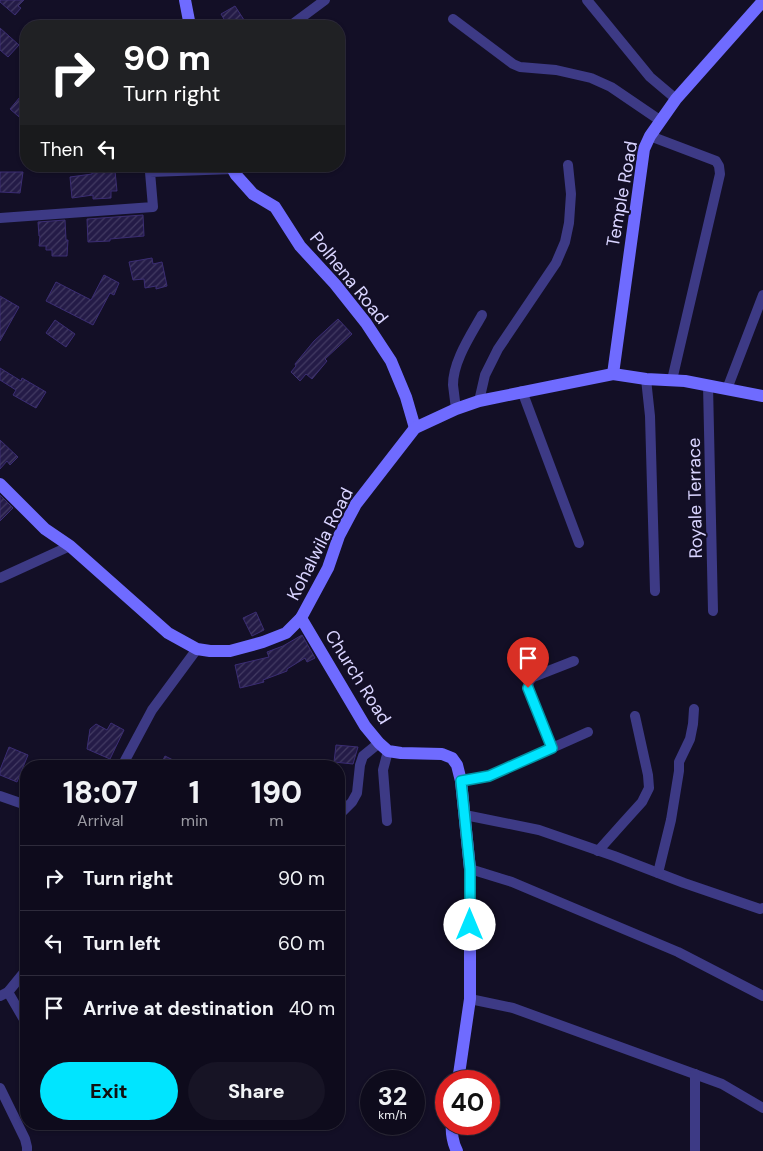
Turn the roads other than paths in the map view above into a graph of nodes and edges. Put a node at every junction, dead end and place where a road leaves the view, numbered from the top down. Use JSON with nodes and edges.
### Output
{"nodes":[{"id":1,"x":185,"y":0,"type":"edge"},
{"id":2,"x":326,"y":0,"type":"edge"},
{"id":3,"x":587,"y":0,"type":"edge"},
{"id":4,"x":763,"y":1,"type":"edge"},
{"id":5,"x":453,"y":19,"type":"dead end"},
{"id":6,"x":189,"y":20,"type":"edge"},
{"id":7,"x":298,"y":20,"type":"edge"},
{"id":8,"x":676,"y":99,"type":"junction"},
{"id":9,"x":661,"y":121,"type":"junction"},
{"id":10,"x":650,"y":136,"type":"junction"},
{"id":11,"x":568,"y":165,"type":"dead end"},
{"id":12,"x":150,"y":172,"type":"edge"},
{"id":13,"x":234,"y":172,"type":"edge"},
{"id":14,"x":0,"y":218,"type":"edge"},
{"id":15,"x":763,"y":295,"type":"edge"},
{"id":16,"x":482,"y":315,"type":"dead end"},
{"id":17,"x":613,"y":374,"type":"junction"},
{"id":18,"x":646,"y":379,"type":"junction"},
{"id":19,"x":672,"y":380,"type":"junction"},
{"id":20,"x":708,"y":385,"type":"junction"},
{"id":21,"x":727,"y":389,"type":"junction"},
{"id":22,"x":522,"y":392,"type":"junction"},
{"id":23,"x":763,"y":396,"type":"edge"},
{"id":24,"x":479,"y":401,"type":"junction"},
{"id":25,"x":456,"y":409,"type":"junction"},
{"id":26,"x":415,"y":428,"type":"junction"},
{"id":27,"x":0,"y":484,"type":"edge"},
{"id":28,"x":578,"y":543,"type":"dead end"},
{"id":29,"x":70,"y":546,"type":"junction"},
{"id":30,"x":0,"y":578,"type":"edge"},
{"id":31,"x":656,"y":591,"type":"dead end"},
{"id":32,"x":714,"y":611,"type":"dead end"},
{"id":33,"x":301,"y":618,"type":"junction"},
{"id":34,"x":197,"y":649,"type":"junction"},
{"id":35,"x":574,"y":661,"type":"dead end"},
{"id":36,"x":694,"y":709,"type":"dead end"},
{"id":37,"x":635,"y":716,"type":"dead end"},
{"id":38,"x":588,"y":732,"type":"dead end"},
{"id":39,"x":384,"y":747,"type":"junction"},
{"id":40,"x":552,"y":748,"type":"junction"},
{"id":41,"x":125,"y":760,"type":"edge"},
{"id":42,"x":461,"y":781,"type":"junction"},
{"id":43,"x":0,"y":796,"type":"edge"},
{"id":44,"x":20,"y":803,"type":"edge"},
{"id":45,"x":345,"y":809,"type":"edge"},
{"id":46,"x":465,"y":815,"type":"junction"},
{"id":47,"x":386,"y":821,"type":"dead end"},
{"id":48,"x":598,"y":851,"type":"junction"},
{"id":49,"x":470,"y":869,"type":"junction"},
{"id":50,"x":658,"y":873,"type":"junction"},
{"id":51,"x":763,"y":908,"type":"edge"},
{"id":52,"x":20,"y":977,"type":"edge"},
{"id":53,"x":4,"y":994,"type":"edge"},
{"id":54,"x":763,"y":996,"type":"edge"},
{"id":55,"x":470,"y":999,"type":"junction"},
{"id":56,"x":20,"y":1015,"type":"edge"},
{"id":57,"x":460,"y":1070,"type":"edge"},
{"id":58,"x":695,"y":1074,"type":"junction"},
{"id":59,"x":0,"y":1088,"type":"edge"},
{"id":60,"x":763,"y":1108,"type":"edge"},
{"id":61,"x":20,"y":1129,"type":"edge"},
{"id":62,"x":21,"y":1130,"type":"edge"},
{"id":63,"x":453,"y":1135,"type":"edge"},
{"id":64,"x":27,"y":1151,"type":"edge"},
{"id":65,"x":457,"y":1151,"type":"edge"},
{"id":66,"x":696,"y":1151,"type":"edge"}],
"edges":[{"from":1,"to":6,"type":"street"},
{"from":2,"to":7,"type":"street"},
{"from":3,"to":8,"type":"street"},
{"from":4,"to":8,"type":"street","name":"Temple Road"},
{"from":5,"to":9,"type":"street"},
{"from":8,"to":9,"type":"street","name":"Temple Road"},
{"from":9,"to":10,"type":"street","name":"Temple Road"},
{"from":10,"to":17,"type":"street","name":"Temple Road"},
{"from":10,"to":19,"type":"street"},
{"from":11,"to":24,"type":"street"},
{"from":12,"to":14,"type":"street"},
{"from":13,"to":26,"type":"street","name":"Polhena Road"},
{"from":15,"to":21,"type":"street"},
{"from":16,"to":25,"type":"street"},
{"from":17,"to":18,"type":"street","name":"Kohalwila Road"},
{"from":17,"to":22,"type":"street","name":"Kohalwila Road"},
{"from":18,"to":19,"type":"street","name":"Kohalwila Road"},
{"from":18,"to":31,"type":"street"},
{"from":19,"to":20,"type":"street","name":"Kohalwila Road"},
{"from":20,"to":21,"type":"street","name":"Kohalwila Road"},
{"from":20,"to":32,"type":"street","name":"Royale Terrace"},
{"from":21,"to":23,"type":"street","name":"Kohalwila Road"},
{"from":22,"to":24,"type":"street","name":"Kohalwila Road"},
{"from":22,"to":28,"type":"street"},
{"from":24,"to":25,"type":"street","name":"Kohalwila Road"},
{"from":25,"to":26,"type":"street","name":"Kohalwila Road"},
{"from":26,"to":33,"type":"street","name":"Kohalwila Road"},
{"from":27,"to":29,"type":"street","name":"Kohalwila Road"},
{"from":29,"to":30,"type":"street"},
{"from":29,"to":34,"type":"street","name":"Kohalwila Road"},
{"from":33,"to":34,"type":"street","name":"Kohalwila Road"},
{"from":33,"to":39,"type":"street","name":"Church Road"},
{"from":34,"to":41,"type":"street"},
{"from":35,"to":40,"type":"street"},
{"from":36,"to":50,"type":"street"},
{"from":37,"to":48,"type":"street"},
{"from":38,"to":40,"type":"street"},
{"from":39,"to":42,"type":"street","name":"Church Road"},
{"from":39,"to":45,"type":"street"},
{"from":39,"to":47,"type":"street"},
{"from":40,"to":42,"type":"street"},
{"from":42,"to":46,"type":"street","name":"Church Road"},
{"from":43,"to":44,"type":"street"},
{"from":46,"to":48,"type":"street"},
{"from":46,"to":49,"type":"street","name":"Church Road"},
{"from":48,"to":50,"type":"street"},
{"from":49,"to":54,"type":"street"},
{"from":49,"to":55,"type":"street","name":"Church Road"},
{"from":50,"to":51,"type":"street"},
{"from":52,"to":53,"type":"street"},
{"from":53,"to":56,"type":"street"},
{"from":55,"to":57,"type":"street","name":"Church Road"},
{"from":55,"to":58,"type":"street"},
{"from":58,"to":60,"type":"street"},
{"from":58,"to":66,"type":"street"},
{"from":59,"to":61,"type":"street"},
{"from":62,"to":64,"type":"street"},
{"from":63,"to":65,"type":"street"}]}
